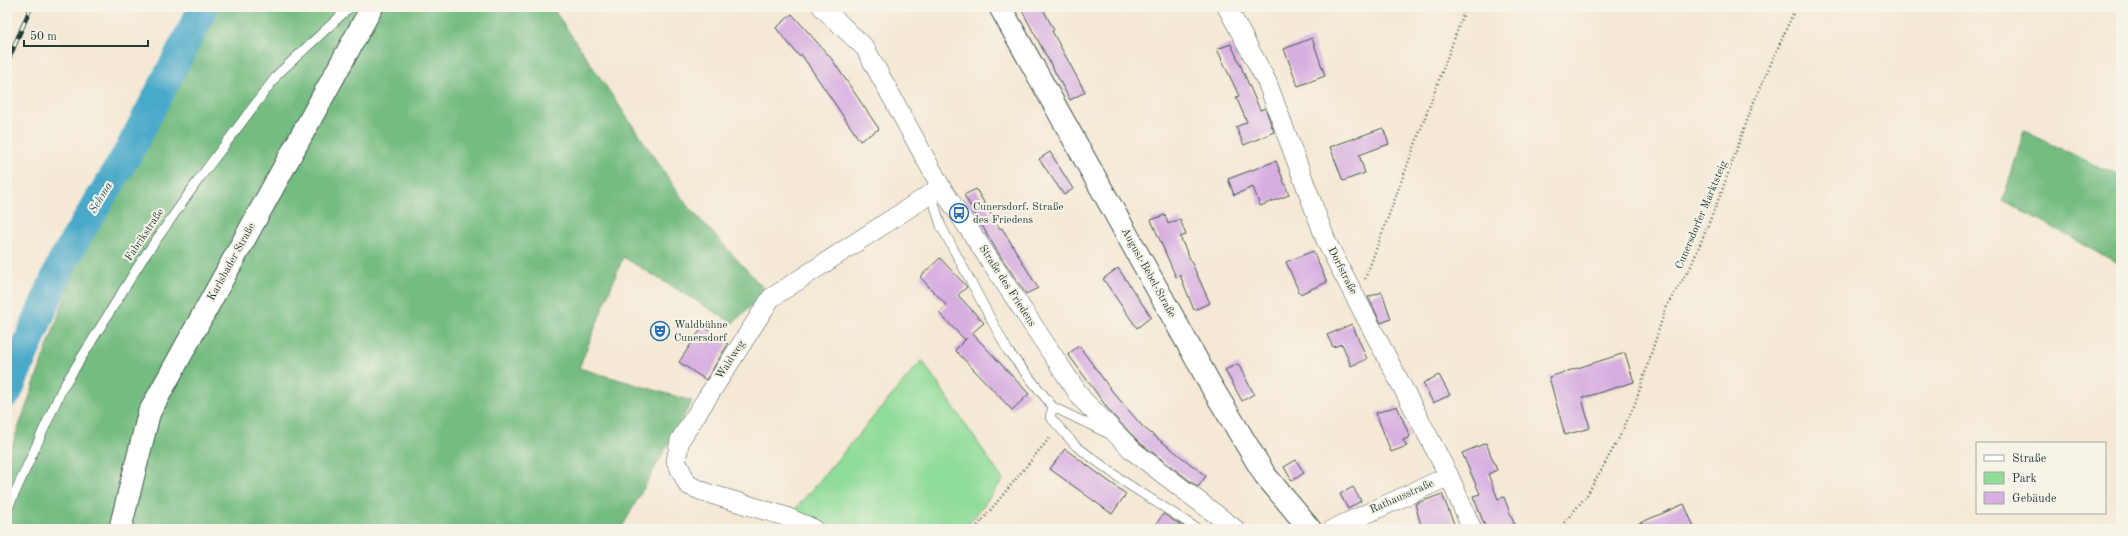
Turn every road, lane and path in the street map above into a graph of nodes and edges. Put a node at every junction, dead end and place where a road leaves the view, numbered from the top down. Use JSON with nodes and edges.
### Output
{"nodes":[{"id":1,"x":350,"y":7,"type":"edge"},
{"id":2,"x":372,"y":7,"type":"edge"},
{"id":3,"x":822,"y":7,"type":"edge"},
{"id":4,"x":1000,"y":7,"type":"edge"},
{"id":5,"x":1227,"y":7,"type":"edge"},
{"id":6,"x":1466,"y":7,"type":"edge"},
{"id":7,"x":1796,"y":7,"type":"edge"},
{"id":8,"x":936,"y":191,"type":"junction"},
{"id":9,"x":1357,"y":300,"type":"junction"},
{"id":10,"x":1053,"y":407,"type":"junction"},
{"id":11,"x":1059,"y":427,"type":"junction"},
{"id":12,"x":1125,"y":442,"type":"junction"},
{"id":13,"x":1449,"y":476,"type":"junction"},
{"id":14,"x":7,"y":510,"type":"edge"},
{"id":15,"x":120,"y":529,"type":"edge"},
{"id":16,"x":814,"y":529,"type":"edge"},
{"id":17,"x":975,"y":529,"type":"edge"},
{"id":18,"x":1198,"y":529,"type":"edge"},
{"id":19,"x":1235,"y":529,"type":"edge"},
{"id":20,"x":1310,"y":529,"type":"edge"},
{"id":21,"x":1333,"y":529,"type":"edge"},
{"id":22,"x":1472,"y":529,"type":"edge"},
{"id":23,"x":1559,"y":529,"type":"edge"}],
"edges":[{"from":1,"to":14,"type":"lane","name":"Fabrikstraße"},
{"from":2,"to":15,"type":"main road","name":"Karlsbader Straße"},
{"from":3,"to":8,"type":"street","name":"Straße des Friedens"},
{"from":4,"to":20,"type":"main road","name":"August-Bebel-Straße"},
{"from":5,"to":9,"type":"street","name":"Dorfstraße"},
{"from":6,"to":9,"type":"path"},
{"from":7,"to":23,"type":"path","name":"Cunersdorfer Marktsteig"},
{"from":8,"to":10,"type":"lane"},
{"from":8,"to":12,"type":"street","name":"Straße des Friedens"},
{"from":8,"to":16,"type":"street","name":"Waldweg"},
{"from":9,"to":13,"type":"street","name":"Dorfstraße"},
{"from":10,"to":11,"type":"lane"},
{"from":10,"to":12,"type":"lane"},
{"from":11,"to":17,"type":"path"},
{"from":11,"to":18,"type":"lane"},
{"from":12,"to":19,"type":"street","name":"Straße des Friedens"},
{"from":13,"to":21,"type":"street","name":"Rathausstraße"},
{"from":13,"to":22,"type":"street","name":"Dorfstraße"}]}
